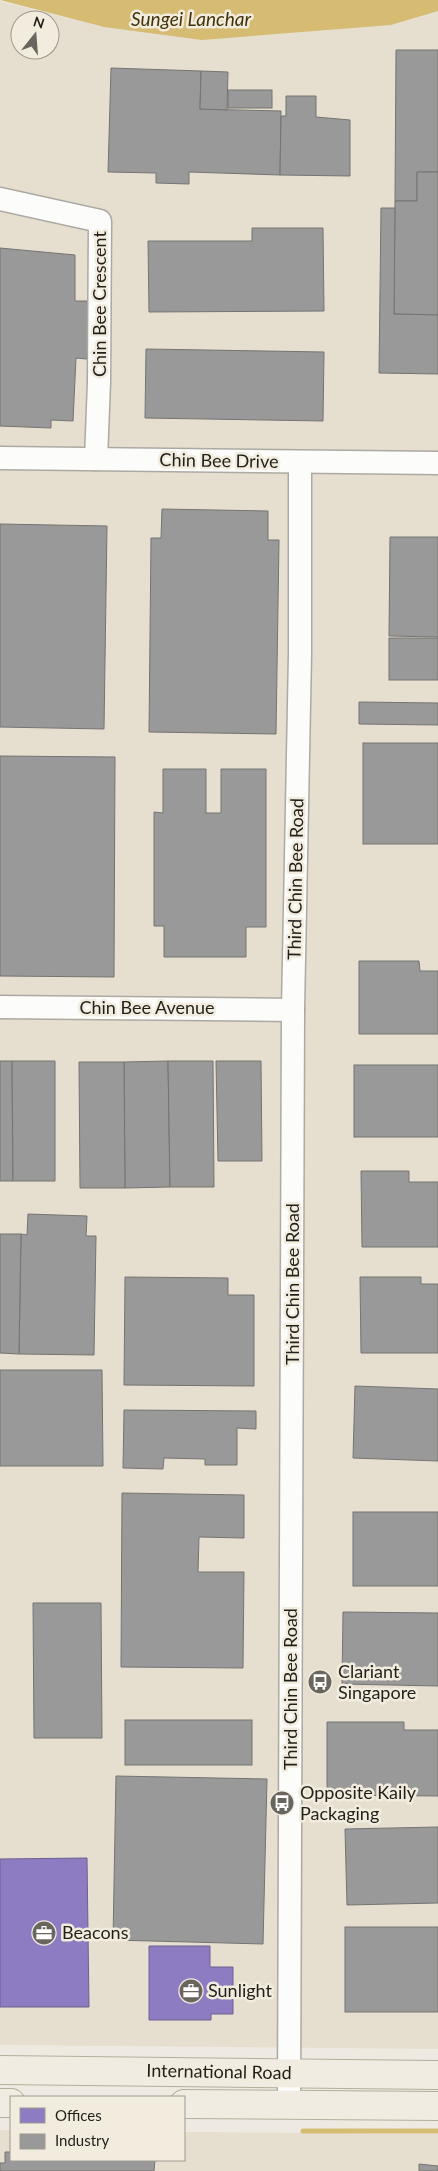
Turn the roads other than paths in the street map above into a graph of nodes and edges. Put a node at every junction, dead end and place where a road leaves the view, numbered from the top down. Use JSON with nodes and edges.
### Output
{"nodes":[{"id":1,"x":0,"y":199,"type":"edge"},
{"id":2,"x":0,"y":458,"type":"edge"},
{"id":3,"x":96,"y":459,"type":"junction"},
{"id":4,"x":300,"y":462,"type":"junction"},
{"id":5,"x":438,"y":463,"type":"edge"},
{"id":6,"x":0,"y":1007,"type":"edge"},
{"id":7,"x":294,"y":1010,"type":"junction"},
{"id":8,"x":0,"y":2070,"type":"edge"},
{"id":9,"x":288,"y":2074,"type":"junction"},
{"id":10,"x":438,"y":2075,"type":"edge"},
{"id":11,"x":185,"y":2104,"type":"edge"},
{"id":12,"x":289,"y":2105,"type":"junction"},
{"id":13,"x":438,"y":2106,"type":"edge"}],
"edges":[{"from":1,"to":3,"type":"street","name":"Chin Bee Crescent"},
{"from":2,"to":3,"type":"street","name":"Chin Bee Drive"},
{"from":3,"to":4,"type":"street","name":"Chin Bee Drive"},
{"from":4,"to":5,"type":"street","name":"Chin Bee Drive"},
{"from":4,"to":7,"type":"street","name":"Third Chin Bee Road"},
{"from":6,"to":7,"type":"street","name":"Chin Bee Avenue"},
{"from":7,"to":9,"type":"street","name":"Third Chin Bee Road"},
{"from":8,"to":9,"type":"main road","name":"International Road"},
{"from":9,"to":10,"type":"main road","name":"International Road"},
{"from":9,"to":12,"type":"street","name":"Third Chin Bee Road"},
{"from":11,"to":12,"type":"main road","name":"International Road"},
{"from":12,"to":13,"type":"main road","name":"International Road"}]}
